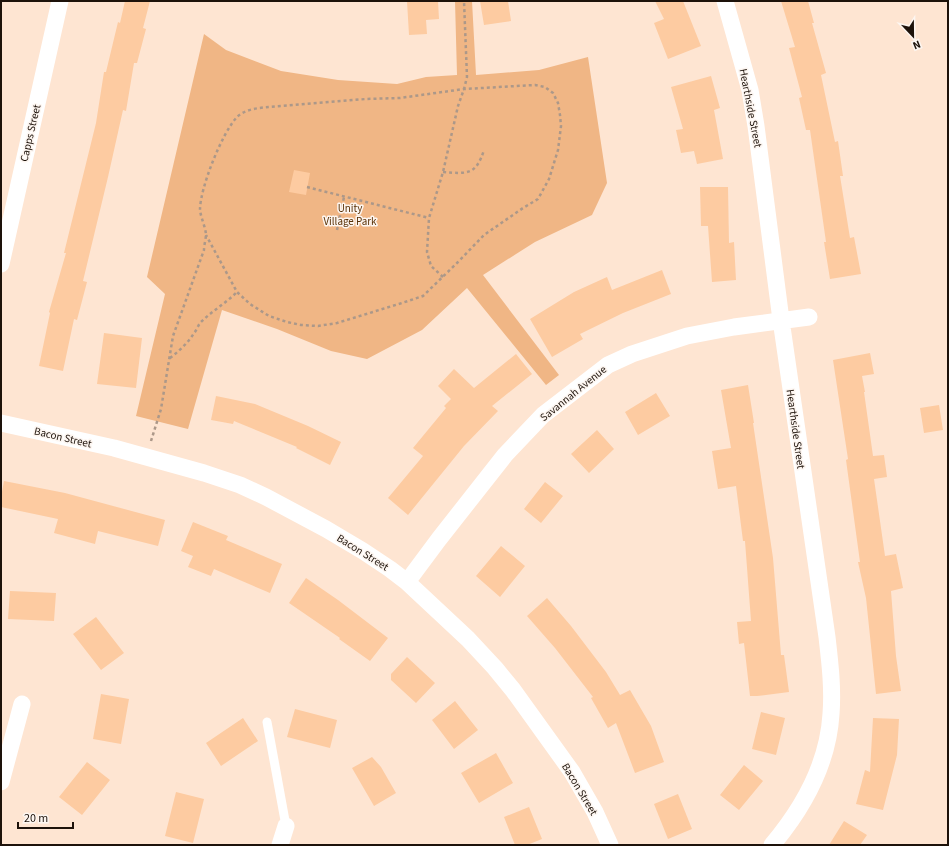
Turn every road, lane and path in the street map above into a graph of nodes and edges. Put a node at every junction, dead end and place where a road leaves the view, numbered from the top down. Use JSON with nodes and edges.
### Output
{"nodes":[{"id":1,"x":60,"y":1,"type":"edge"},
{"id":2,"x":464,"y":1,"type":"edge"},
{"id":3,"x":725,"y":1,"type":"edge"},
{"id":4,"x":464,"y":89,"type":"junction"},
{"id":5,"x":484,"y":150,"type":"dead end"},
{"id":6,"x":443,"y":172,"type":"junction"},
{"id":7,"x":307,"y":187,"type":"dead end"},
{"id":8,"x":344,"y":197,"type":"junction"},
{"id":9,"x":429,"y":218,"type":"junction"},
{"id":10,"x":337,"y":230,"type":"dead end"},
{"id":11,"x":206,"y":235,"type":"junction"},
{"id":12,"x":1,"y":264,"type":"edge"},
{"id":13,"x":443,"y":277,"type":"junction"},
{"id":14,"x":236,"y":292,"type":"junction"},
{"id":15,"x":809,"y":317,"type":"dead end"},
{"id":16,"x":781,"y":320,"type":"junction"},
{"id":17,"x":170,"y":358,"type":"junction"},
{"id":18,"x":1,"y":423,"type":"edge"},
{"id":19,"x":146,"y":457,"type":"junction"},
{"id":20,"x":407,"y":582,"type":"junction"},
{"id":21,"x":22,"y":704,"type":"dead end"},
{"id":22,"x":267,"y":722,"type":"dead end"},
{"id":23,"x":1,"y":782,"type":"edge"},
{"id":24,"x":286,"y":826,"type":"joint"},
{"id":25,"x":280,"y":845,"type":"edge"},
{"id":26,"x":610,"y":845,"type":"edge"},
{"id":27,"x":772,"y":845,"type":"edge"}],
"edges":[{"from":1,"to":12,"type":"street","name":"Capps Street"},
{"from":2,"to":4,"type":"path"},
{"from":3,"to":16,"type":"street","name":"Hearthside Street"},
{"from":4,"to":6,"type":"path"},
{"from":4,"to":11,"type":"path"},
{"from":4,"to":13,"type":"path"},
{"from":5,"to":6,"type":"path"},
{"from":6,"to":9,"type":"path"},
{"from":7,"to":8,"type":"path"},
{"from":8,"to":9,"type":"path"},
{"from":8,"to":10,"type":"path"},
{"from":9,"to":13,"type":"path"},
{"from":11,"to":14,"type":"path"},
{"from":11,"to":17,"type":"path"},
{"from":13,"to":14,"type":"path"},
{"from":14,"to":17,"type":"path"},
{"from":15,"to":16,"type":"street","name":"Savannah Avenue"},
{"from":16,"to":20,"type":"street","name":"Savannah Avenue"},
{"from":16,"to":27,"type":"street","name":"Hearthside Street"},
{"from":17,"to":19,"type":"path"},
{"from":18,"to":19,"type":"street","name":"Bacon Street"},
{"from":19,"to":20,"type":"street","name":"Bacon Street"},
{"from":20,"to":26,"type":"street","name":"Bacon Street"},
{"from":21,"to":23,"type":"street"},
{"from":22,"to":24,"type":"lane"},
{"from":24,"to":25,"type":"street"}]}
